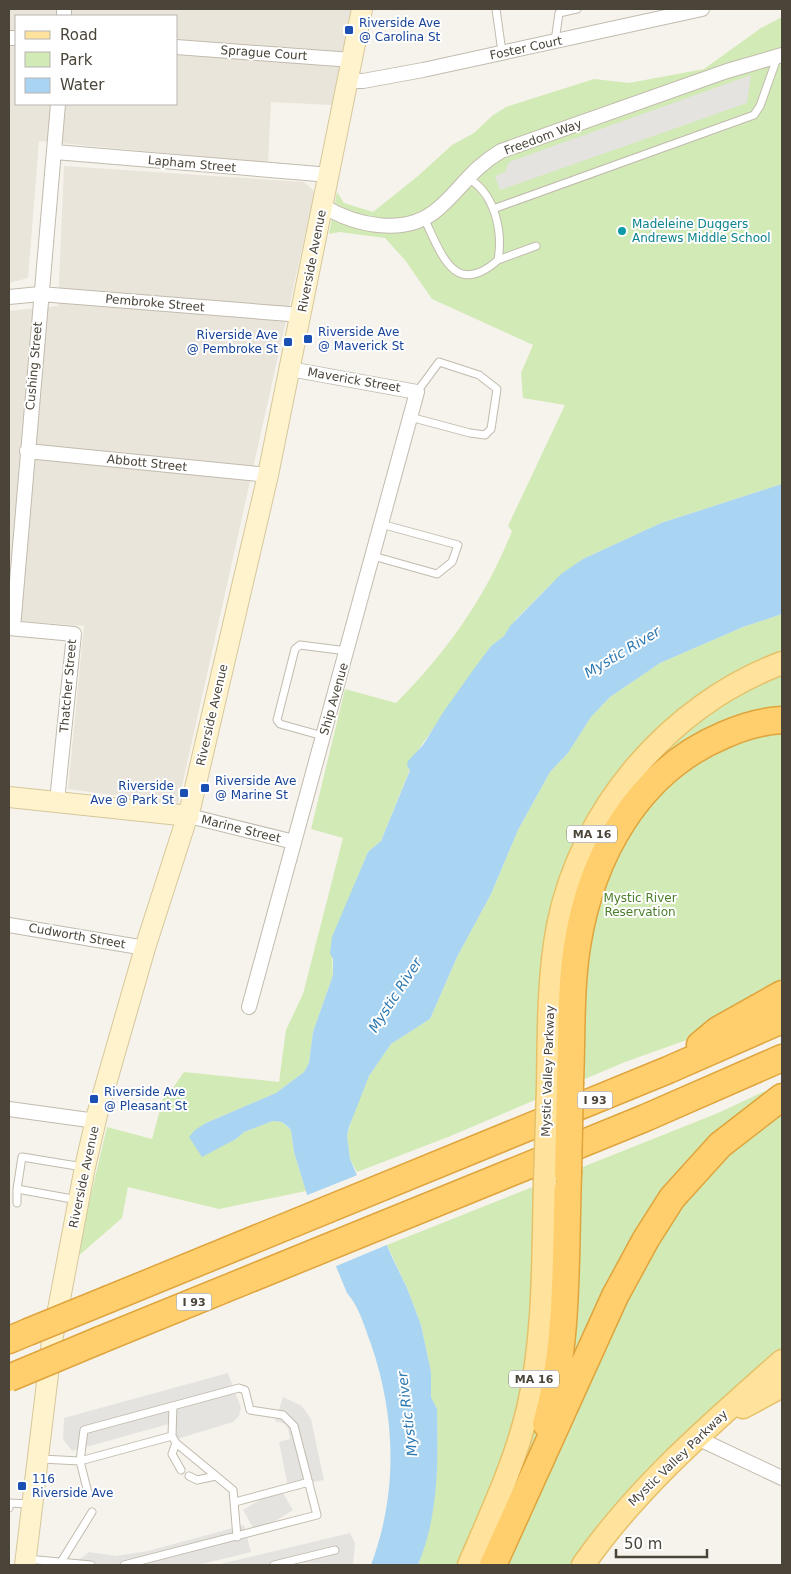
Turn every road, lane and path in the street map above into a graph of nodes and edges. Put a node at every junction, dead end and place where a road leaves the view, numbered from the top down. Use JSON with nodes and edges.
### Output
{"nodes":[{"id":1,"x":362,"y":9,"type":"edge"},
{"id":2,"x":496,"y":9,"type":"edge"},
{"id":3,"x":577,"y":9,"type":"edge"},
{"id":4,"x":702,"y":9,"type":"edge"},
{"id":5,"x":555,"y":42,"type":"junction"},
{"id":6,"x":178,"y":47,"type":"edge"},
{"id":7,"x":502,"y":52,"type":"junction"},
{"id":8,"x":781,"y":55,"type":"edge"},
{"id":9,"x":352,"y":60,"type":"junction"},
{"id":10,"x":348,"y":81,"type":"junction"},
{"id":11,"x":58,"y":105,"type":"edge"},
{"id":12,"x":55,"y":152,"type":"junction"},
{"id":13,"x":330,"y":175,"type":"junction"},
{"id":14,"x":466,"y":178,"type":"junction"},
{"id":15,"x":323,"y":206,"type":"junction"},
{"id":16,"x":493,"y":209,"type":"junction"},
{"id":17,"x":424,"y":218,"type":"junction"},
{"id":18,"x":536,"y":246,"type":"dead end"},
{"id":19,"x":498,"y":260,"type":"junction"},
{"id":20,"x":40,"y":294,"type":"junction"},
{"id":21,"x":9,"y":298,"type":"edge"},
{"id":22,"x":302,"y":315,"type":"junction"},
{"id":23,"x":290,"y":369,"type":"junction"},
{"id":24,"x":417,"y":392,"type":"junction"},
{"id":25,"x":410,"y":417,"type":"junction"},
{"id":26,"x":27,"y":451,"type":"junction"},
{"id":27,"x":268,"y":475,"type":"junction"},
{"id":28,"x":381,"y":524,"type":"junction"},
{"id":29,"x":373,"y":556,"type":"junction"},
{"id":30,"x":11,"y":628,"type":"edge"},
{"id":31,"x":347,"y":651,"type":"junction"},
{"id":32,"x":782,"y":663,"type":"edge"},
{"id":33,"x":782,"y":720,"type":"edge"},
{"id":34,"x":324,"y":736,"type":"junction"},
{"id":35,"x":9,"y":797,"type":"edge"},
{"id":36,"x":57,"y":801,"type":"junction"},
{"id":37,"x":189,"y":816,"type":"junction"},
{"id":38,"x":294,"y":842,"type":"junction"},
{"id":39,"x":9,"y":925,"type":"edge"},
{"id":40,"x":144,"y":948,"type":"junction"},
{"id":41,"x":782,"y":994,"type":"edge"},
{"id":42,"x":250,"y":1007,"type":"dead end"},
{"id":43,"x":782,"y":1020,"type":"edge"},
{"id":44,"x":782,"y":1058,"type":"edge"},
{"id":45,"x":668,"y":1070,"type":"junction"},
{"id":46,"x":559,"y":1085,"type":"junction"},
{"id":47,"x":782,"y":1097,"type":"edge"},
{"id":48,"x":9,"y":1109,"type":"edge"},
{"id":49,"x":96,"y":1121,"type":"junction"},
{"id":50,"x":85,"y":1167,"type":"junction"},
{"id":51,"x":556,"y":1178,"type":"junction"},
{"id":52,"x":17,"y":1189,"type":"junction"},
{"id":53,"x":78,"y":1200,"type":"junction"},
{"id":54,"x":17,"y":1203,"type":"dead end"},
{"id":55,"x":15,"y":1335,"type":"edge"},
{"id":56,"x":782,"y":1360,"type":"edge"},
{"id":57,"x":9,"y":1378,"type":"edge"},
{"id":58,"x":782,"y":1386,"type":"edge"},
{"id":59,"x":173,"y":1406,"type":"junction"},
{"id":60,"x":172,"y":1436,"type":"junction"},
{"id":61,"x":697,"y":1438,"type":"junction"},
{"id":62,"x":176,"y":1444,"type":"junction"},
{"id":63,"x":37,"y":1459,"type":"junction"},
{"id":64,"x":80,"y":1461,"type":"junction"},
{"id":65,"x":181,"y":1470,"type":"dead end"},
{"id":66,"x":189,"y":1476,"type":"dead end"},
{"id":67,"x":216,"y":1476,"type":"junction"},
{"id":68,"x":782,"y":1478,"type":"edge"},
{"id":69,"x":309,"y":1482,"type":"junction"},
{"id":70,"x":88,"y":1493,"type":"dead end"},
{"id":71,"x":521,"y":1501,"type":"junction"},
{"id":72,"x":236,"y":1502,"type":"junction"},
{"id":73,"x":9,"y":1503,"type":"edge"},
{"id":74,"x":32,"y":1504,"type":"junction"},
{"id":75,"x":9,"y":1508,"type":"edge"},
{"id":76,"x":92,"y":1512,"type":"dead end"},
{"id":77,"x":237,"y":1538,"type":"junction"},
{"id":78,"x":335,"y":1550,"type":"dead end"},
{"id":79,"x":25,"y":1562,"type":"edge"},
{"id":80,"x":62,"y":1562,"type":"junction"},
{"id":81,"x":494,"y":1563,"type":"edge"},
{"id":82,"x":91,"y":1565,"type":"edge"},
{"id":83,"x":124,"y":1565,"type":"edge"},
{"id":84,"x":274,"y":1565,"type":"edge"},
{"id":85,"x":470,"y":1565,"type":"edge"},
{"id":86,"x":583,"y":1565,"type":"edge"}],
"edges":[{"from":1,"to":9,"type":"main road","name":"Riverside Avenue"},
{"from":2,"to":7,"type":"lane"},
{"from":3,"to":5,"type":"lane"},
{"from":4,"to":5,"type":"street","name":"Foster Court"},
{"from":5,"to":7,"type":"street","name":"Foster Court"},
{"from":6,"to":9,"type":"street","name":"Sprague Court"},
{"from":7,"to":10,"type":"street","name":"Foster Court"},
{"from":8,"to":14,"type":"street","name":"Freedom Way"},
{"from":8,"to":16,"type":"lane"},
{"from":9,"to":10,"type":"main road","name":"Riverside Avenue"},
{"from":10,"to":13,"type":"main road","name":"Riverside Avenue"},
{"from":11,"to":12,"type":"street","name":"Cushing Street"},
{"from":12,"to":13,"type":"street","name":"Lapham Street"},
{"from":12,"to":20,"type":"street","name":"Cushing Street"},
{"from":13,"to":15,"type":"main road","name":"Riverside Avenue"},
{"from":14,"to":16,"type":"lane"},
{"from":14,"to":17,"type":"street","name":"Freedom Way"},
{"from":15,"to":17,"type":"street","name":"Freedom Way"},
{"from":15,"to":22,"type":"main road","name":"Riverside Avenue"},
{"from":16,"to":19,"type":"lane"},
{"from":17,"to":19,"type":"lane"},
{"from":18,"to":19,"type":"lane"},
{"from":20,"to":21,"type":"street","name":"Pembroke Street"},
{"from":20,"to":22,"type":"street","name":"Pembroke Street"},
{"from":20,"to":26,"type":"street","name":"Cushing Street"},
{"from":22,"to":23,"type":"main road","name":"Riverside Avenue"},
{"from":23,"to":24,"type":"street","name":"Maverick Street"},
{"from":23,"to":27,"type":"main road","name":"Riverside Avenue"},
{"from":24,"to":25,"type":"street","name":"Ship Avenue"},
{"from":24,"to":25,"type":"lane"},
{"from":25,"to":28,"type":"street","name":"Ship Avenue"},
{"from":26,"to":27,"type":"street","name":"Abbott Street"},
{"from":26,"to":30,"type":"street","name":"Cushing Street"},
{"from":27,"to":37,"type":"main road","name":"Riverside Avenue"},
{"from":28,"to":29,"type":"street","name":"Ship Avenue"},
{"from":28,"to":29,"type":"lane"},
{"from":29,"to":31,"type":"street","name":"Ship Avenue"},
{"from":30,"to":36,"type":"street","name":"Thatcher Street"},
{"from":31,"to":34,"type":"street","name":"Ship Avenue"},
{"from":31,"to":34,"type":"lane"},
{"from":32,"to":46,"type":"main road","name":"Mystic Valley Parkway","number":"MA 16"},
{"from":33,"to":46,"type":"highway"},
{"from":34,"to":38,"type":"street","name":"Ship Avenue"},
{"from":35,"to":36,"type":"main road"},
{"from":36,"to":37,"type":"main road"},
{"from":37,"to":38,"type":"street","name":"Marine Street"},
{"from":37,"to":40,"type":"main road","name":"Riverside Avenue"},
{"from":38,"to":42,"type":"street","name":"Ship Avenue"},
{"from":39,"to":40,"type":"street","name":"Cudworth Street"},
{"from":40,"to":49,"type":"main road","name":"Riverside Avenue"},
{"from":41,"to":45,"type":"highway"},
{"from":43,"to":45,"type":"highway","number":"I 93"},
{"from":44,"to":57,"type":"highway","number":"I 93","bridge":true},
{"from":45,"to":55,"type":"highway","number":"I 93","bridge":true},
{"from":46,"to":51,"type":"highway","bridge":true},
{"from":47,"to":71,"type":"highway"},
{"from":48,"to":49,"type":"street"},
{"from":49,"to":50,"type":"main road","name":"Riverside Avenue"},
{"from":50,"to":52,"type":"lane"},
{"from":50,"to":53,"type":"main road","name":"Riverside Avenue"},
{"from":51,"to":71,"type":"highway"},
{"from":51,"to":85,"type":"main road","number":"MA 16"},
{"from":52,"to":53,"type":"lane"},
{"from":52,"to":54,"type":"lane"},
{"from":53,"to":63,"type":"main road","name":"Riverside Avenue"},
{"from":56,"to":61,"type":"main road","name":"Mystic Valley Parkway"},
{"from":58,"to":61,"type":"main road"},
{"from":59,"to":60,"type":"lane"},
{"from":59,"to":64,"type":"lane"},
{"from":59,"to":69,"type":"lane"},
{"from":60,"to":62,"type":"lane"},
{"from":60,"to":64,"type":"lane"},
{"from":61,"to":68,"type":"street"},
{"from":61,"to":86,"type":"main road","name":"Mystic Valley Parkway"},
{"from":62,"to":65,"type":"lane"},
{"from":62,"to":67,"type":"lane"},
{"from":63,"to":64,"type":"lane"},
{"from":63,"to":74,"type":"main road","name":"Riverside Avenue"},
{"from":64,"to":70,"type":"lane"},
{"from":66,"to":67,"type":"lane"},
{"from":67,"to":72,"type":"lane"},
{"from":69,"to":72,"type":"lane"},
{"from":69,"to":77,"type":"lane"},
{"from":71,"to":81,"type":"highway"},
{"from":72,"to":77,"type":"lane"},
{"from":73,"to":74,"type":"lane"},
{"from":73,"to":75,"type":"lane"},
{"from":74,"to":79,"type":"main road","name":"Riverside Avenue"},
{"from":76,"to":80,"type":"lane"},
{"from":77,"to":83,"type":"lane"},
{"from":78,"to":84,"type":"lane"},
{"from":79,"to":80,"type":"lane"},
{"from":80,"to":82,"type":"lane"}]}
